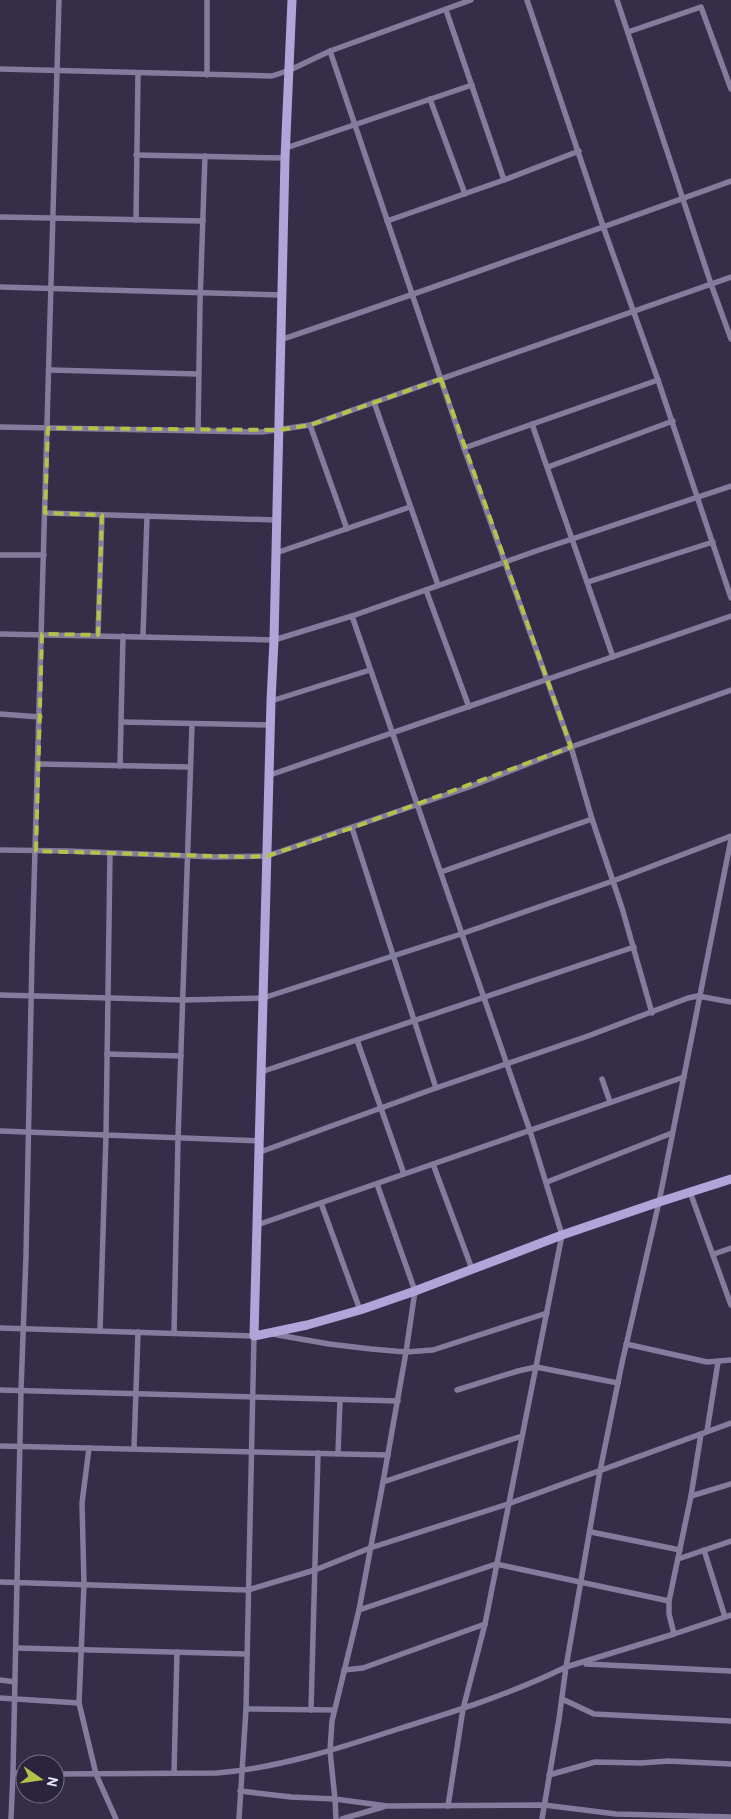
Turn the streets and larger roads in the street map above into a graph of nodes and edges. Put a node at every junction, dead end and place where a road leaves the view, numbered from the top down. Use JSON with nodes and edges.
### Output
{"nodes":[{"id":1,"x":59,"y":0,"type":"edge"},
{"id":2,"x":207,"y":0,"type":"edge"},
{"id":3,"x":292,"y":0,"type":"edge"},
{"id":4,"x":471,"y":0,"type":"edge"},
{"id":5,"x":527,"y":0,"type":"edge"},
{"id":6,"x":617,"y":0,"type":"edge"},
{"id":7,"x":461,"y":2,"type":"edge"},
{"id":8,"x":446,"y":10,"type":"junction"},
{"id":9,"x":628,"y":32,"type":"junction"},
{"id":10,"x":330,"y":51,"type":"junction"},
{"id":11,"x":0,"y":69,"type":"edge"},
{"id":12,"x":290,"y":70,"type":"junction"},
{"id":13,"x":58,"y":71,"type":"junction"},
{"id":14,"x":138,"y":74,"type":"junction"},
{"id":15,"x":207,"y":75,"type":"junction"},
{"id":16,"x":729,"y":75,"type":"edge"},
{"id":17,"x":472,"y":85,"type":"junction"},
{"id":18,"x":731,"y":89,"type":"edge"},
{"id":19,"x":430,"y":99,"type":"junction"},
{"id":20,"x":355,"y":125,"type":"junction"},
{"id":21,"x":286,"y":148,"type":"junction"},
{"id":22,"x":579,"y":151,"type":"junction"},
{"id":23,"x":136,"y":155,"type":"junction"},
{"id":24,"x":205,"y":156,"type":"junction"},
{"id":25,"x":285,"y":158,"type":"junction"},
{"id":26,"x":504,"y":180,"type":"junction"},
{"id":27,"x":731,"y":181,"type":"edge"},
{"id":28,"x":465,"y":194,"type":"junction"},
{"id":29,"x":684,"y":199,"type":"junction"},
{"id":30,"x":0,"y":217,"type":"edge"},
{"id":31,"x":53,"y":218,"type":"junction"},
{"id":32,"x":136,"y":220,"type":"junction"},
{"id":33,"x":202,"y":221,"type":"junction"},
{"id":34,"x":387,"y":221,"type":"junction"},
{"id":35,"x":603,"y":226,"type":"junction"},
{"id":36,"x":731,"y":277,"type":"edge"},
{"id":37,"x":711,"y":284,"type":"junction"},
{"id":38,"x":0,"y":286,"type":"edge"},
{"id":39,"x":51,"y":288,"type":"junction"},
{"id":40,"x":200,"y":292,"type":"junction"},
{"id":41,"x":282,"y":295,"type":"junction"},
{"id":42,"x":412,"y":295,"type":"junction"},
{"id":43,"x":634,"y":312,"type":"junction"},
{"id":44,"x":731,"y":339,"type":"edge"},
{"id":45,"x":280,"y":340,"type":"junction"},
{"id":46,"x":50,"y":370,"type":"junction"},
{"id":47,"x":198,"y":374,"type":"junction"},
{"id":48,"x":441,"y":379,"type":"junction"},
{"id":49,"x":658,"y":380,"type":"junction"},
{"id":50,"x":374,"y":402,"type":"junction"},
{"id":51,"x":672,"y":421,"type":"junction"},
{"id":52,"x":532,"y":424,"type":"junction"},
{"id":53,"x":310,"y":425,"type":"junction"},
{"id":54,"x":0,"y":427,"type":"edge"},
{"id":55,"x":48,"y":428,"type":"junction"},
{"id":56,"x":279,"y":430,"type":"junction"},
{"id":57,"x":198,"y":431,"type":"junction"},
{"id":58,"x":464,"y":448,"type":"junction"},
{"id":59,"x":548,"y":467,"type":"junction"},
{"id":60,"x":731,"y":486,"type":"edge"},
{"id":61,"x":698,"y":497,"type":"junction"},
{"id":62,"x":410,"y":507,"type":"junction"},
{"id":63,"x":45,"y":513,"type":"junction"},
{"id":64,"x":102,"y":515,"type":"junction"},
{"id":65,"x":147,"y":516,"type":"junction"},
{"id":66,"x":276,"y":520,"type":"junction"},
{"id":67,"x":347,"y":529,"type":"junction"},
{"id":68,"x":573,"y":538,"type":"junction"},
{"id":69,"x":712,"y":542,"type":"junction"},
{"id":70,"x":276,"y":553,"type":"junction"},
{"id":71,"x":0,"y":555,"type":"edge"},
{"id":72,"x":44,"y":555,"type":"junction"},
{"id":73,"x":504,"y":562,"type":"junction"},
{"id":74,"x":588,"y":582,"type":"junction"},
{"id":75,"x":438,"y":585,"type":"junction"},
{"id":76,"x":426,"y":590,"type":"junction"},
{"id":77,"x":731,"y":598,"type":"edge"},
{"id":78,"x":352,"y":616,"type":"junction"},
{"id":79,"x":731,"y":616,"type":"edge"},
{"id":80,"x":0,"y":634,"type":"edge"},
{"id":81,"x":42,"y":634,"type":"junction"},
{"id":82,"x":98,"y":635,"type":"junction"},
{"id":83,"x":123,"y":636,"type":"junction"},
{"id":84,"x":143,"y":636,"type":"junction"},
{"id":85,"x":274,"y":640,"type":"junction"},
{"id":86,"x":613,"y":657,"type":"junction"},
{"id":87,"x":370,"y":670,"type":"junction"},
{"id":88,"x":548,"y":680,"type":"junction"},
{"id":89,"x":731,"y":690,"type":"edge"},
{"id":90,"x":271,"y":701,"type":"junction"},
{"id":91,"x":469,"y":707,"type":"junction"},
{"id":92,"x":0,"y":714,"type":"edge"},
{"id":93,"x":40,"y":717,"type":"junction"},
{"id":94,"x":122,"y":722,"type":"junction"},
{"id":95,"x":192,"y":724,"type":"junction"},
{"id":96,"x":271,"y":725,"type":"junction"},
{"id":97,"x":392,"y":734,"type":"junction"},
{"id":98,"x":571,"y":747,"type":"junction"},
{"id":99,"x":38,"y":764,"type":"junction"},
{"id":100,"x":120,"y":766,"type":"junction"},
{"id":101,"x":190,"y":767,"type":"junction"},
{"id":102,"x":270,"y":775,"type":"junction"},
{"id":103,"x":418,"y":804,"type":"junction"},
{"id":104,"x":592,"y":819,"type":"junction"},
{"id":105,"x":352,"y":828,"type":"junction"},
{"id":106,"x":731,"y":837,"type":"edge"},
{"id":107,"x":0,"y":850,"type":"edge"},
{"id":108,"x":36,"y":851,"type":"junction"},
{"id":109,"x":110,"y":853,"type":"junction"},
{"id":110,"x":188,"y":855,"type":"junction"},
{"id":111,"x":267,"y":856,"type":"junction"},
{"id":112,"x":441,"y":872,"type":"junction"},
{"id":113,"x":613,"y":881,"type":"junction"},
{"id":114,"x":461,"y":934,"type":"junction"},
{"id":115,"x":634,"y":946,"type":"junction"},
{"id":116,"x":393,"y":956,"type":"junction"},
{"id":117,"x":0,"y":995,"type":"edge"},
{"id":118,"x":32,"y":995,"type":"junction"},
{"id":119,"x":698,"y":996,"type":"junction"},
{"id":120,"x":483,"y":997,"type":"junction"},
{"id":121,"x":108,"y":998,"type":"junction"},
{"id":122,"x":263,"y":998,"type":"junction"},
{"id":123,"x":183,"y":1000,"type":"junction"},
{"id":124,"x":731,"y":1002,"type":"edge"},
{"id":125,"x":652,"y":1013,"type":"junction"},
{"id":126,"x":414,"y":1020,"type":"junction"},
{"id":127,"x":357,"y":1040,"type":"junction"},
{"id":128,"x":107,"y":1054,"type":"junction"},
{"id":129,"x":181,"y":1056,"type":"junction"},
{"id":130,"x":506,"y":1064,"type":"junction"},
{"id":131,"x":261,"y":1072,"type":"junction"},
{"id":132,"x":684,"y":1078,"type":"junction"},
{"id":133,"x":602,"y":1079,"type":"dead end"},
{"id":134,"x":436,"y":1088,"type":"junction"},
{"id":135,"x":610,"y":1102,"type":"junction"},
{"id":136,"x":381,"y":1108,"type":"junction"},
{"id":137,"x":0,"y":1131,"type":"edge"},
{"id":138,"x":530,"y":1131,"type":"junction"},
{"id":139,"x":29,"y":1132,"type":"junction"},
{"id":140,"x":672,"y":1133,"type":"junction"},
{"id":141,"x":106,"y":1135,"type":"junction"},
{"id":142,"x":178,"y":1139,"type":"junction"},
{"id":143,"x":260,"y":1141,"type":"junction"},
{"id":144,"x":260,"y":1152,"type":"junction"},
{"id":145,"x":433,"y":1164,"type":"junction"},
{"id":146,"x":404,"y":1174,"type":"junction"},
{"id":147,"x":731,"y":1179,"type":"edge"},
{"id":148,"x":547,"y":1182,"type":"junction"},
{"id":149,"x":377,"y":1184,"type":"junction"},
{"id":150,"x":690,"y":1192,"type":"junction"},
{"id":151,"x":658,"y":1202,"type":"junction"},
{"id":152,"x":321,"y":1203,"type":"junction"},
{"id":153,"x":258,"y":1225,"type":"junction"},
{"id":154,"x":562,"y":1235,"type":"junction"},
{"id":155,"x":731,"y":1248,"type":"edge"},
{"id":156,"x":714,"y":1254,"type":"junction"},
{"id":157,"x":472,"y":1270,"type":"junction"},
{"id":158,"x":415,"y":1291,"type":"junction"},
{"id":159,"x":731,"y":1302,"type":"edge"},
{"id":160,"x":360,"y":1310,"type":"junction"},
{"id":161,"x":547,"y":1313,"type":"junction"},
{"id":162,"x":0,"y":1328,"type":"edge"},
{"id":163,"x":23,"y":1329,"type":"junction"},
{"id":164,"x":100,"y":1331,"type":"junction"},
{"id":165,"x":138,"y":1332,"type":"junction"},
{"id":166,"x":174,"y":1333,"type":"junction"},
{"id":167,"x":267,"y":1333,"type":"junction"},
{"id":168,"x":254,"y":1336,"type":"junction"},
{"id":169,"x":626,"y":1344,"type":"junction"},
{"id":170,"x":406,"y":1352,"type":"junction"},
{"id":171,"x":731,"y":1360,"type":"edge"},
{"id":172,"x":718,"y":1362,"type":"junction"},
{"id":173,"x":536,"y":1367,"type":"junction"},
{"id":174,"x":618,"y":1383,"type":"junction"},
{"id":175,"x":0,"y":1390,"type":"edge"},
{"id":176,"x":21,"y":1390,"type":"junction"},
{"id":177,"x":457,"y":1390,"type":"dead end"},
{"id":178,"x":135,"y":1393,"type":"junction"},
{"id":179,"x":253,"y":1397,"type":"junction"},
{"id":180,"x":340,"y":1400,"type":"junction"},
{"id":181,"x":398,"y":1401,"type":"junction"},
{"id":182,"x":731,"y":1423,"type":"edge"},
{"id":183,"x":708,"y":1431,"type":"junction"},
{"id":184,"x":701,"y":1434,"type":"junction"},
{"id":185,"x":522,"y":1436,"type":"junction"},
{"id":186,"x":0,"y":1446,"type":"edge"},
{"id":187,"x":20,"y":1447,"type":"junction"},
{"id":188,"x":89,"y":1448,"type":"junction"},
{"id":189,"x":134,"y":1448,"type":"junction"},
{"id":190,"x":252,"y":1452,"type":"junction"},
{"id":191,"x":318,"y":1453,"type":"junction"},
{"id":192,"x":338,"y":1453,"type":"junction"},
{"id":193,"x":388,"y":1455,"type":"junction"},
{"id":194,"x":600,"y":1471,"type":"junction"},
{"id":195,"x":383,"y":1482,"type":"junction"},
{"id":196,"x":731,"y":1484,"type":"edge"},
{"id":197,"x":691,"y":1496,"type":"junction"},
{"id":198,"x":508,"y":1504,"type":"junction"},
{"id":199,"x":591,"y":1532,"type":"junction"},
{"id":200,"x":731,"y":1541,"type":"edge"},
{"id":201,"x":370,"y":1548,"type":"junction"},
{"id":202,"x":680,"y":1550,"type":"junction"},
{"id":203,"x":704,"y":1550,"type":"junction"},
{"id":204,"x":678,"y":1559,"type":"junction"},
{"id":205,"x":496,"y":1564,"type":"junction"},
{"id":206,"x":314,"y":1570,"type":"junction"},
{"id":207,"x":0,"y":1582,"type":"edge"},
{"id":208,"x":17,"y":1582,"type":"junction"},
{"id":209,"x":581,"y":1582,"type":"junction"},
{"id":210,"x":84,"y":1584,"type":"junction"},
{"id":211,"x":248,"y":1590,"type":"junction"},
{"id":212,"x":669,"y":1601,"type":"junction"},
{"id":213,"x":359,"y":1610,"type":"junction"},
{"id":214,"x":728,"y":1616,"type":"edge"},
{"id":215,"x":485,"y":1624,"type":"junction"},
{"id":216,"x":674,"y":1634,"type":"junction"},
{"id":217,"x":16,"y":1648,"type":"junction"},
{"id":218,"x":82,"y":1650,"type":"junction"},
{"id":219,"x":177,"y":1652,"type":"junction"},
{"id":220,"x":247,"y":1654,"type":"junction"},
{"id":221,"x":579,"y":1663,"type":"junction"},
{"id":222,"x":566,"y":1667,"type":"junction"},
{"id":223,"x":344,"y":1670,"type":"junction"},
{"id":224,"x":731,"y":1671,"type":"edge"},
{"id":225,"x":0,"y":1680,"type":"edge"},
{"id":226,"x":15,"y":1682,"type":"junction"},
{"id":227,"x":0,"y":1698,"type":"edge"},
{"id":228,"x":15,"y":1699,"type":"junction"},
{"id":229,"x":562,"y":1699,"type":"junction"},
{"id":230,"x":80,"y":1703,"type":"junction"},
{"id":231,"x":246,"y":1709,"type":"junction"},
{"id":232,"x":463,"y":1709,"type":"junction"},
{"id":233,"x":312,"y":1710,"type":"junction"},
{"id":234,"x":334,"y":1710,"type":"junction"},
{"id":235,"x":731,"y":1721,"type":"edge"},
{"id":236,"x":330,"y":1751,"type":"junction"},
{"id":237,"x":731,"y":1764,"type":"edge"},
{"id":238,"x":241,"y":1771,"type":"junction"},
{"id":239,"x":13,"y":1773,"type":"joint"},
{"id":240,"x":174,"y":1773,"type":"junction"},
{"id":241,"x":65,"y":1774,"type":"edge"},
{"id":242,"x":96,"y":1774,"type":"junction"},
{"id":243,"x":549,"y":1775,"type":"junction"},
{"id":244,"x":240,"y":1791,"type":"junction"},
{"id":245,"x":335,"y":1799,"type":"junction"},
{"id":246,"x":544,"y":1805,"type":"junction"},
{"id":247,"x":387,"y":1806,"type":"junction"},
{"id":248,"x":448,"y":1806,"type":"junction"},
{"id":249,"x":356,"y":1814,"type":"junction"},
{"id":250,"x":731,"y":1817,"type":"edge"},
{"id":251,"x":11,"y":1819,"type":"edge"},
{"id":252,"x":116,"y":1819,"type":"edge"},
{"id":253,"x":240,"y":1819,"type":"edge"},
{"id":254,"x":336,"y":1819,"type":"edge"},
{"id":255,"x":342,"y":1819,"type":"edge"},
{"id":256,"x":362,"y":1819,"type":"edge"},
{"id":257,"x":542,"y":1819,"type":"edge"}],
"edges":[{"from":1,"to":13,"type":"street"},
{"from":2,"to":15,"type":"street"},
{"from":3,"to":12,"type":"street"},
{"from":4,"to":7,"type":"street"},
{"from":5,"to":22,"type":"street"},
{"from":6,"to":9,"type":"street"},
{"from":7,"to":8,"type":"street"},
{"from":8,"to":10,"type":"street"},
{"from":8,"to":17,"type":"street"},
{"from":9,"to":16,"type":"street"},
{"from":9,"to":29,"type":"street"},
{"from":10,"to":12,"type":"street"},
{"from":10,"to":20,"type":"street"},
{"from":11,"to":13,"type":"street"},
{"from":12,"to":15,"type":"street"},
{"from":12,"to":21,"type":"street"},
{"from":13,"to":14,"type":"street"},
{"from":13,"to":31,"type":"street"},
{"from":14,"to":15,"type":"street"},
{"from":14,"to":23,"type":"street"},
{"from":16,"to":18,"type":"street"},
{"from":17,"to":19,"type":"street"},
{"from":17,"to":26,"type":"street"},
{"from":19,"to":20,"type":"street"},
{"from":19,"to":28,"type":"street"},
{"from":20,"to":21,"type":"street"},
{"from":20,"to":34,"type":"street"},
{"from":21,"to":25,"type":"street"},
{"from":22,"to":26,"type":"street"},
{"from":22,"to":35,"type":"street"},
{"from":23,"to":24,"type":"street"},
{"from":23,"to":32,"type":"street"},
{"from":24,"to":25,"type":"street"},
{"from":24,"to":33,"type":"street"},
{"from":25,"to":41,"type":"street"},
{"from":26,"to":28,"type":"street"},
{"from":27,"to":29,"type":"street"},
{"from":28,"to":34,"type":"street"},
{"from":29,"to":35,"type":"street"},
{"from":29,"to":37,"type":"street"},
{"from":30,"to":31,"type":"street"},
{"from":31,"to":32,"type":"street"},
{"from":31,"to":39,"type":"street"},
{"from":32,"to":33,"type":"street"},
{"from":33,"to":40,"type":"street"},
{"from":34,"to":42,"type":"street"},
{"from":35,"to":42,"type":"street"},
{"from":35,"to":43,"type":"street"},
{"from":36,"to":37,"type":"street"},
{"from":37,"to":43,"type":"street"},
{"from":37,"to":44,"type":"street"},
{"from":38,"to":39,"type":"street"},
{"from":39,"to":40,"type":"street"},
{"from":39,"to":46,"type":"street"},
{"from":40,"to":41,"type":"street"},
{"from":40,"to":47,"type":"street"},
{"from":41,"to":45,"type":"street"},
{"from":42,"to":45,"type":"street"},
{"from":42,"to":48,"type":"street"},
{"from":43,"to":48,"type":"street"},
{"from":43,"to":49,"type":"street"},
{"from":45,"to":56,"type":"street"},
{"from":46,"to":47,"type":"street"},
{"from":46,"to":55,"type":"street"},
{"from":47,"to":57,"type":"street"},
{"from":48,"to":50,"type":"street"},
{"from":48,"to":58,"type":"street"},
{"from":49,"to":51,"type":"street"},
{"from":49,"to":52,"type":"street"},
{"from":50,"to":53,"type":"street"},
{"from":50,"to":62,"type":"street"},
{"from":51,"to":59,"type":"street"},
{"from":51,"to":61,"type":"street"},
{"from":52,"to":58,"type":"street"},
{"from":52,"to":59,"type":"street"},
{"from":53,"to":56,"type":"street"},
{"from":53,"to":67,"type":"street"},
{"from":54,"to":55,"type":"street"},
{"from":55,"to":57,"type":"street"},
{"from":55,"to":63,"type":"street"},
{"from":56,"to":57,"type":"street"},
{"from":56,"to":66,"type":"street"},
{"from":58,"to":73,"type":"street"},
{"from":59,"to":68,"type":"street"},
{"from":60,"to":61,"type":"street"},
{"from":61,"to":68,"type":"street"},
{"from":61,"to":69,"type":"street"},
{"from":62,"to":67,"type":"street"},
{"from":62,"to":75,"type":"street"},
{"from":63,"to":64,"type":"street"},
{"from":63,"to":72,"type":"street"},
{"from":64,"to":65,"type":"street"},
{"from":64,"to":82,"type":"street"},
{"from":65,"to":66,"type":"street"},
{"from":65,"to":84,"type":"street"},
{"from":66,"to":70,"type":"street"},
{"from":67,"to":70,"type":"street"},
{"from":68,"to":73,"type":"street"},
{"from":68,"to":74,"type":"street"},
{"from":69,"to":74,"type":"street"},
{"from":69,"to":77,"type":"street"},
{"from":70,"to":85,"type":"street"},
{"from":71,"to":72,"type":"street"},
{"from":72,"to":81,"type":"street"},
{"from":73,"to":75,"type":"street"},
{"from":73,"to":88,"type":"street"},
{"from":74,"to":86,"type":"street"},
{"from":75,"to":76,"type":"street"},
{"from":76,"to":78,"type":"street"},
{"from":76,"to":91,"type":"street"},
{"from":78,"to":85,"type":"street"},
{"from":78,"to":87,"type":"street"},
{"from":79,"to":86,"type":"street"},
{"from":80,"to":81,"type":"street"},
{"from":81,"to":82,"type":"street"},
{"from":81,"to":93,"type":"street"},
{"from":82,"to":83,"type":"street"},
{"from":83,"to":84,"type":"street"},
{"from":83,"to":94,"type":"street"},
{"from":84,"to":85,"type":"street"},
{"from":85,"to":90,"type":"street"},
{"from":86,"to":88,"type":"street"},
{"from":87,"to":90,"type":"street"},
{"from":87,"to":97,"type":"street"},
{"from":88,"to":91,"type":"street"},
{"from":88,"to":98,"type":"street"},
{"from":89,"to":98,"type":"street"},
{"from":90,"to":96,"type":"street"},
{"from":91,"to":97,"type":"street"},
{"from":92,"to":93,"type":"street"},
{"from":93,"to":99,"type":"street"},
{"from":94,"to":95,"type":"street"},
{"from":94,"to":100,"type":"street"},
{"from":95,"to":96,"type":"street"},
{"from":95,"to":101,"type":"street"},
{"from":96,"to":102,"type":"street"},
{"from":97,"to":102,"type":"street"},
{"from":97,"to":103,"type":"street"},
{"from":98,"to":103,"type":"street"},
{"from":98,"to":104,"type":"street"},
{"from":99,"to":100,"type":"street"},
{"from":99,"to":108,"type":"street"},
{"from":100,"to":101,"type":"street"},
{"from":101,"to":110,"type":"street"},
{"from":102,"to":111,"type":"street"},
{"from":103,"to":105,"type":"street"},
{"from":103,"to":112,"type":"street"},
{"from":104,"to":112,"type":"street"},
{"from":104,"to":113,"type":"street"},
{"from":105,"to":111,"type":"street"},
{"from":105,"to":116,"type":"street"},
{"from":106,"to":113,"type":"street"},
{"from":106,"to":119,"type":"street"},
{"from":107,"to":108,"type":"street"},
{"from":108,"to":109,"type":"street"},
{"from":108,"to":118,"type":"street"},
{"from":109,"to":110,"type":"street"},
{"from":109,"to":121,"type":"street"},
{"from":110,"to":111,"type":"street"},
{"from":110,"to":123,"type":"street"},
{"from":111,"to":122,"type":"street"},
{"from":112,"to":114,"type":"street"},
{"from":113,"to":114,"type":"street"},
{"from":113,"to":115,"type":"street"},
{"from":114,"to":116,"type":"street"},
{"from":114,"to":120,"type":"street"},
{"from":115,"to":120,"type":"street"},
{"from":115,"to":125,"type":"street"},
{"from":116,"to":122,"type":"street"},
{"from":116,"to":126,"type":"street"},
{"from":117,"to":118,"type":"street"},
{"from":118,"to":121,"type":"street"},
{"from":118,"to":139,"type":"street"},
{"from":119,"to":124,"type":"street"},
{"from":119,"to":125,"type":"street"},
{"from":119,"to":132,"type":"street"},
{"from":120,"to":126,"type":"street"},
{"from":120,"to":130,"type":"street"},
{"from":121,"to":123,"type":"street"},
{"from":121,"to":128,"type":"street"},
{"from":122,"to":123,"type":"street"},
{"from":122,"to":131,"type":"street"},
{"from":123,"to":129,"type":"street"},
{"from":125,"to":130,"type":"street"},
{"from":126,"to":127,"type":"street"},
{"from":126,"to":134,"type":"street"},
{"from":127,"to":131,"type":"street"},
{"from":127,"to":136,"type":"street"},
{"from":128,"to":129,"type":"street"},
{"from":128,"to":141,"type":"street"},
{"from":129,"to":142,"type":"street"},
{"from":130,"to":134,"type":"street"},
{"from":130,"to":138,"type":"street"},
{"from":131,"to":143,"type":"street"},
{"from":132,"to":135,"type":"street"},
{"from":132,"to":140,"type":"street"},
{"from":133,"to":135,"type":"street"},
{"from":134,"to":136,"type":"street"},
{"from":135,"to":138,"type":"street"},
{"from":136,"to":144,"type":"street"},
{"from":136,"to":146,"type":"street"},
{"from":137,"to":139,"type":"street"},
{"from":138,"to":145,"type":"street"},
{"from":138,"to":148,"type":"street"},
{"from":139,"to":141,"type":"street"},
{"from":139,"to":163,"type":"street"},
{"from":140,"to":148,"type":"street"},
{"from":140,"to":151,"type":"street"},
{"from":141,"to":142,"type":"street"},
{"from":141,"to":164,"type":"street"},
{"from":142,"to":143,"type":"street"},
{"from":142,"to":166,"type":"street"},
{"from":143,"to":144,"type":"street"},
{"from":144,"to":153,"type":"street"},
{"from":145,"to":146,"type":"street"},
{"from":145,"to":157,"type":"street"},
{"from":146,"to":149,"type":"street"},
{"from":147,"to":150,"type":"street"},
{"from":148,"to":154,"type":"street"},
{"from":149,"to":152,"type":"street"},
{"from":149,"to":158,"type":"street"},
{"from":150,"to":151,"type":"street"},
{"from":150,"to":156,"type":"street"},
{"from":151,"to":154,"type":"street"},
{"from":151,"to":169,"type":"street"},
{"from":152,"to":153,"type":"street"},
{"from":152,"to":160,"type":"street"},
{"from":153,"to":168,"type":"street"},
{"from":154,"to":157,"type":"street"},
{"from":154,"to":161,"type":"street"},
{"from":155,"to":156,"type":"street"},
{"from":156,"to":159,"type":"street"},
{"from":157,"to":158,"type":"street"},
{"from":158,"to":160,"type":"street"},
{"from":158,"to":170,"type":"street"},
{"from":160,"to":167,"type":"street"},
{"from":161,"to":170,"type":"street"},
{"from":161,"to":173,"type":"street"},
{"from":162,"to":163,"type":"street"},
{"from":163,"to":164,"type":"street"},
{"from":163,"to":176,"type":"street"},
{"from":164,"to":165,"type":"street"},
{"from":165,"to":166,"type":"street"},
{"from":165,"to":178,"type":"street"},
{"from":166,"to":168,"type":"street"},
{"from":167,"to":168,"type":"street"},
{"from":167,"to":170,"type":"street"},
{"from":168,"to":179,"type":"street"},
{"from":169,"to":172,"type":"street"},
{"from":169,"to":174,"type":"street"},
{"from":170,"to":181,"type":"street"},
{"from":171,"to":172,"type":"street"},
{"from":172,"to":183,"type":"street"},
{"from":173,"to":174,"type":"street"},
{"from":173,"to":177,"type":"street"},
{"from":173,"to":185,"type":"street"},
{"from":174,"to":194,"type":"street"},
{"from":175,"to":176,"type":"street"},
{"from":176,"to":178,"type":"street"},
{"from":176,"to":187,"type":"street"},
{"from":178,"to":179,"type":"street"},
{"from":178,"to":189,"type":"street"},
{"from":179,"to":180,"type":"street"},
{"from":179,"to":190,"type":"street"},
{"from":180,"to":181,"type":"street"},
{"from":180,"to":192,"type":"street"},
{"from":181,"to":193,"type":"street"},
{"from":182,"to":183,"type":"street"},
{"from":183,"to":184,"type":"street"},
{"from":184,"to":194,"type":"street"},
{"from":184,"to":197,"type":"street"},
{"from":185,"to":195,"type":"street"},
{"from":185,"to":198,"type":"street"},
{"from":186,"to":187,"type":"street"},
{"from":187,"to":188,"type":"street"},
{"from":187,"to":208,"type":"street"},
{"from":188,"to":189,"type":"street"},
{"from":188,"to":210,"type":"street"},
{"from":189,"to":190,"type":"street"},
{"from":190,"to":191,"type":"street"},
{"from":190,"to":211,"type":"street"},
{"from":191,"to":192,"type":"street"},
{"from":191,"to":206,"type":"street"},
{"from":192,"to":193,"type":"street"},
{"from":193,"to":195,"type":"street"},
{"from":194,"to":198,"type":"street"},
{"from":194,"to":199,"type":"street"},
{"from":195,"to":201,"type":"street"},
{"from":196,"to":197,"type":"street"},
{"from":197,"to":202,"type":"street"},
{"from":198,"to":201,"type":"street"},
{"from":198,"to":205,"type":"street"},
{"from":199,"to":202,"type":"street"},
{"from":199,"to":209,"type":"street"},
{"from":200,"to":203,"type":"street"},
{"from":201,"to":206,"type":"street"},
{"from":201,"to":213,"type":"street"},
{"from":202,"to":204,"type":"street"},
{"from":203,"to":204,"type":"street"},
{"from":203,"to":214,"type":"street"},
{"from":204,"to":212,"type":"street"},
{"from":205,"to":209,"type":"street"},
{"from":205,"to":213,"type":"street"},
{"from":205,"to":215,"type":"street"},
{"from":206,"to":211,"type":"street"},
{"from":206,"to":233,"type":"street"},
{"from":207,"to":208,"type":"street"},
{"from":208,"to":210,"type":"street"},
{"from":208,"to":217,"type":"street"},
{"from":209,"to":212,"type":"street"},
{"from":209,"to":222,"type":"street"},
{"from":210,"to":211,"type":"street"},
{"from":210,"to":218,"type":"street"},
{"from":211,"to":220,"type":"street"},
{"from":212,"to":216,"type":"street"},
{"from":213,"to":223,"type":"street"},
{"from":214,"to":216,"type":"street"},
{"from":215,"to":223,"type":"street"},
{"from":215,"to":232,"type":"street"},
{"from":216,"to":221,"type":"street"},
{"from":217,"to":218,"type":"street"},
{"from":217,"to":226,"type":"street"},
{"from":218,"to":219,"type":"street"},
{"from":218,"to":230,"type":"street"},
{"from":219,"to":220,"type":"street"},
{"from":219,"to":240,"type":"street"},
{"from":220,"to":231,"type":"street"},
{"from":221,"to":222,"type":"street"},
{"from":221,"to":224,"type":"street"},
{"from":222,"to":229,"type":"street"},
{"from":222,"to":232,"type":"street"},
{"from":223,"to":234,"type":"street"},
{"from":225,"to":226,"type":"street"},
{"from":226,"to":228,"type":"street"},
{"from":227,"to":228,"type":"street"},
{"from":228,"to":230,"type":"street"},
{"from":228,"to":239,"type":"street"},
{"from":229,"to":235,"type":"street"},
{"from":229,"to":243,"type":"street"},
{"from":230,"to":242,"type":"street"},
{"from":231,"to":233,"type":"street"},
{"from":231,"to":238,"type":"street"},
{"from":232,"to":236,"type":"street"},
{"from":232,"to":248,"type":"street"},
{"from":233,"to":234,"type":"street"},
{"from":234,"to":236,"type":"street"},
{"from":236,"to":238,"type":"street"},
{"from":236,"to":245,"type":"street"},
{"from":237,"to":243,"type":"street"},
{"from":238,"to":240,"type":"street"},
{"from":238,"to":244,"type":"street"},
{"from":239,"to":251,"type":"street"},
{"from":240,"to":242,"type":"street"},
{"from":241,"to":242,"type":"street"},
{"from":242,"to":252,"type":"street"},
{"from":243,"to":246,"type":"street"},
{"from":244,"to":245,"type":"street"},
{"from":244,"to":253,"type":"street"},
{"from":245,"to":247,"type":"street"},
{"from":245,"to":254,"type":"street"},
{"from":246,"to":248,"type":"street"},
{"from":246,"to":250,"type":"street"},
{"from":246,"to":257,"type":"street"},
{"from":247,"to":248,"type":"street"},
{"from":247,"to":249,"type":"street"},
{"from":249,"to":255,"type":"street"},
{"from":249,"to":256,"type":"street"}]}
